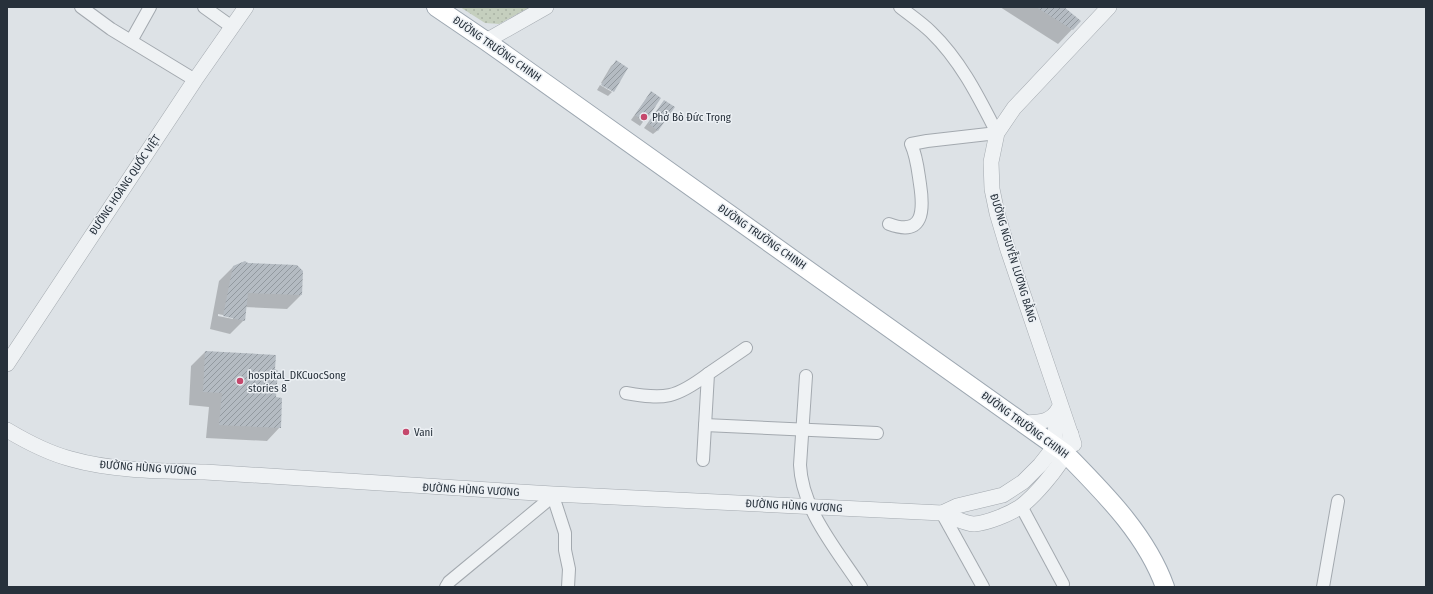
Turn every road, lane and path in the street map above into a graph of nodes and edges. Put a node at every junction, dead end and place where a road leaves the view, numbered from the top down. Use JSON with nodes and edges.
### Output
{"nodes":[{"id":1,"x":81,"y":7,"type":"edge"},
{"id":2,"x":150,"y":7,"type":"edge"},
{"id":3,"x":204,"y":7,"type":"edge"},
{"id":4,"x":246,"y":7,"type":"edge"},
{"id":5,"x":436,"y":7,"type":"edge"},
{"id":6,"x":546,"y":7,"type":"edge"},
{"id":7,"x":900,"y":7,"type":"edge"},
{"id":8,"x":1109,"y":7,"type":"edge"},
{"id":9,"x":232,"y":27,"type":"junction"},
{"id":10,"x":131,"y":41,"type":"junction"},
{"id":11,"x":486,"y":41,"type":"junction"},
{"id":12,"x":195,"y":80,"type":"junction"},
{"id":13,"x":997,"y":133,"type":"junction"},
{"id":14,"x":888,"y":224,"type":"dead end"},
{"id":15,"x":746,"y":348,"type":"dead end"},
{"id":16,"x":7,"y":364,"type":"edge"},
{"id":17,"x":708,"y":374,"type":"junction"},
{"id":18,"x":806,"y":376,"type":"dead end"},
{"id":19,"x":626,"y":393,"type":"dead end"},
{"id":20,"x":1058,"y":410,"type":"junction"},
{"id":21,"x":1023,"y":423,"type":"junction"},
{"id":22,"x":705,"y":425,"type":"junction"},
{"id":23,"x":802,"y":429,"type":"junction"},
{"id":24,"x":7,"y":430,"type":"edge"},
{"id":25,"x":877,"y":434,"type":"dead end"},
{"id":26,"x":1071,"y":434,"type":"junction"},
{"id":27,"x":1060,"y":449,"type":"junction"},
{"id":28,"x":703,"y":460,"type":"dead end"},
{"id":29,"x":1083,"y":472,"type":"junction"},
{"id":30,"x":553,"y":495,"type":"junction"},
{"id":31,"x":1338,"y":501,"type":"dead end"},
{"id":32,"x":811,"y":506,"type":"junction"},
{"id":33,"x":1021,"y":506,"type":"junction"},
{"id":34,"x":942,"y":513,"type":"junction"},
{"id":35,"x":1063,"y":584,"type":"dead end"},
{"id":36,"x":446,"y":587,"type":"edge"},
{"id":37,"x":568,"y":587,"type":"edge"},
{"id":38,"x":861,"y":587,"type":"edge"},
{"id":39,"x":983,"y":587,"type":"edge"},
{"id":40,"x":1165,"y":587,"type":"edge"},
{"id":41,"x":1323,"y":587,"type":"edge"}],
"edges":[{"from":1,"to":10,"type":"street"},
{"from":2,"to":10,"type":"street"},
{"from":3,"to":9,"type":"street"},
{"from":4,"to":9,"type":"street","name":"ĐƯỜNG HOÀNG QUỐC VIỆT"},
{"from":5,"to":11,"type":"main road","name":"ĐƯỜNG TRƯỜNG CHINH"},
{"from":6,"to":11,"type":"street"},
{"from":7,"to":13,"type":"street"},
{"from":8,"to":13,"type":"street","name":"ĐƯỜNG NGUYỄN LƯƠNG BẰNG"},
{"from":9,"to":12,"type":"street","name":"ĐƯỜNG HOÀNG QUỐC VIỆT"},
{"from":10,"to":12,"type":"street"},
{"from":11,"to":21,"type":"main road","name":"ĐƯỜNG TRƯỜNG CHINH"},
{"from":12,"to":16,"type":"street","name":"ĐƯỜNG HOÀNG QUỐC VIỆT"},
{"from":13,"to":14,"type":"street"},
{"from":13,"to":20,"type":"street","name":"ĐƯỜNG NGUYỄN LƯƠNG BẰNG"},
{"from":15,"to":17,"type":"street"},
{"from":17,"to":19,"type":"street"},
{"from":17,"to":22,"type":"street"},
{"from":18,"to":23,"type":"street"},
{"from":20,"to":21,"type":"street"},
{"from":20,"to":26,"type":"street","name":"ĐƯỜNG NGUYỄN LƯƠNG BẰNG"},
{"from":20,"to":27,"type":"street"},
{"from":21,"to":27,"type":"main road","name":"ĐƯỜNG TRƯỜNG CHINH"},
{"from":22,"to":23,"type":"street"},
{"from":22,"to":28,"type":"street"},
{"from":23,"to":25,"type":"street"},
{"from":23,"to":32,"type":"street"},
{"from":24,"to":30,"type":"street","name":"ĐƯỜNG HÙNG VƯƠNG"},
{"from":26,"to":27,"type":"street"},
{"from":26,"to":29,"type":"street","name":"ĐƯỜNG NGUYỄN LƯƠNG BẰNG"},
{"from":27,"to":29,"type":"main road","name":"ĐƯỜNG TRƯỜNG CHINH"},
{"from":27,"to":33,"type":"street","name":"ĐƯỜNG HÙNG VƯƠNG"},
{"from":27,"to":34,"type":"street","name":"ĐƯỜNG HÙNG VƯƠNG"},
{"from":29,"to":40,"type":"main road","name":"ĐƯỜNG TRƯỜNG CHINH"},
{"from":30,"to":32,"type":"street","name":"ĐƯỜNG HÙNG VƯƠNG"},
{"from":30,"to":36,"type":"street"},
{"from":30,"to":37,"type":"street"},
{"from":31,"to":41,"type":"street"},
{"from":32,"to":34,"type":"street","name":"ĐƯỜNG HÙNG VƯƠNG"},
{"from":32,"to":38,"type":"street"},
{"from":33,"to":34,"type":"street","name":"ĐƯỜNG HÙNG VƯƠNG"},
{"from":33,"to":35,"type":"street"},
{"from":34,"to":39,"type":"street"}]}
